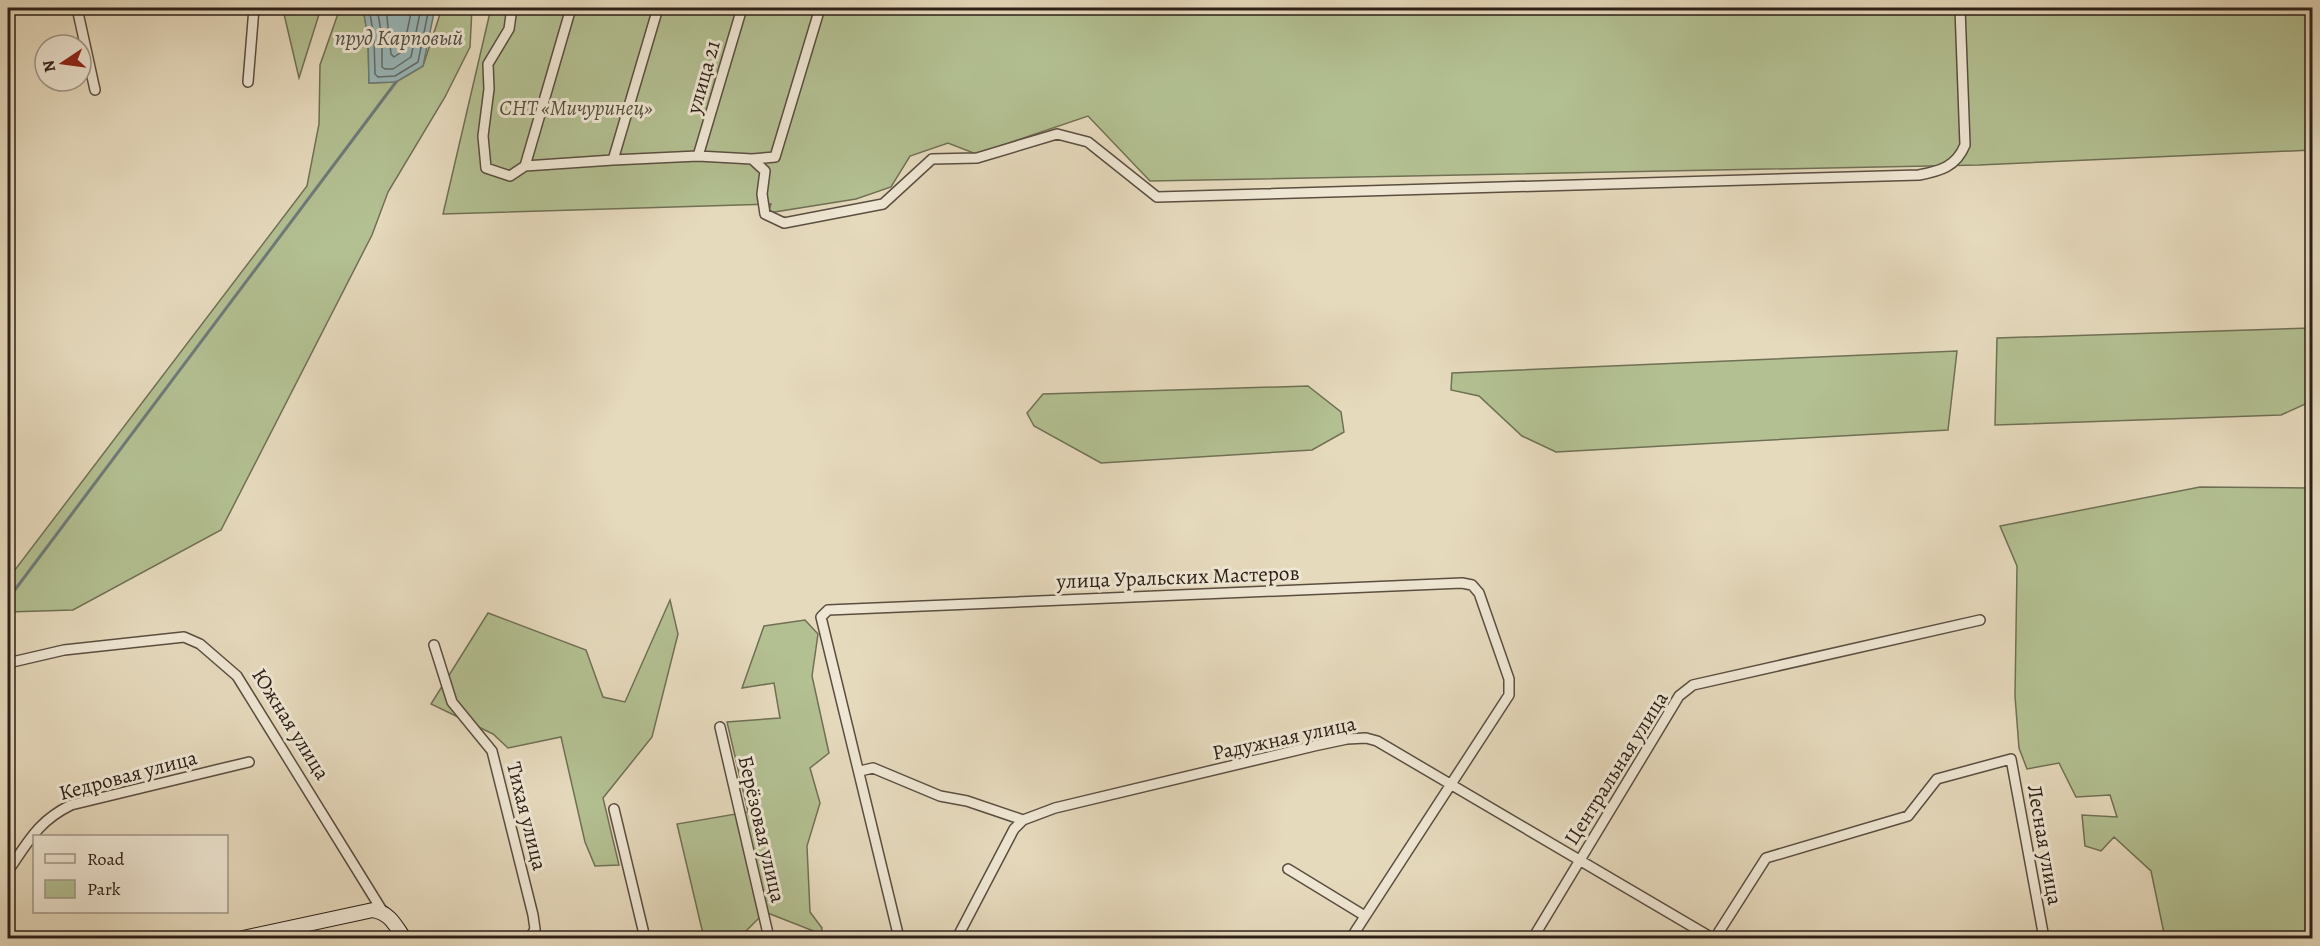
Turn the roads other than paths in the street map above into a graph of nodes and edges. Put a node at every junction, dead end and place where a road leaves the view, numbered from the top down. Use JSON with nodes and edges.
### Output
{"nodes":[{"id":1,"x":77,"y":8,"type":"edge"},
{"id":2,"x":254,"y":8,"type":"edge"},
{"id":3,"x":512,"y":8,"type":"edge"},
{"id":4,"x":571,"y":8,"type":"edge"},
{"id":5,"x":658,"y":8,"type":"edge"},
{"id":6,"x":742,"y":8,"type":"edge"},
{"id":7,"x":820,"y":8,"type":"edge"},
{"id":8,"x":1960,"y":8,"type":"edge"},
{"id":9,"x":248,"y":82,"type":"dead end"},
{"id":10,"x":95,"y":90,"type":"dead end"},
{"id":11,"x":698,"y":156,"type":"junction"},
{"id":12,"x":752,"y":159,"type":"junction"},
{"id":13,"x":613,"y":160,"type":"junction"},
{"id":14,"x":525,"y":166,"type":"junction"},
{"id":15,"x":1980,"y":620,"type":"dead end"},
{"id":16,"x":434,"y":645,"type":"dead end"},
{"id":17,"x":8,"y":663,"type":"edge"},
{"id":18,"x":720,"y":727,"type":"dead end"},
{"id":19,"x":249,"y":762,"type":"dead end"},
{"id":20,"x":860,"y":771,"type":"junction"},
{"id":21,"x":1450,"y":786,"type":"junction"},
{"id":22,"x":614,"y":809,"type":"dead end"},
{"id":23,"x":1023,"y":820,"type":"junction"},
{"id":24,"x":34,"y":835,"type":"edge"},
{"id":25,"x":33,"y":836,"type":"edge"},
{"id":26,"x":1581,"y":860,"type":"junction"},
{"id":27,"x":1288,"y":869,"type":"dead end"},
{"id":28,"x":8,"y":871,"type":"edge"},
{"id":29,"x":383,"y":912,"type":"junction"},
{"id":30,"x":1365,"y":916,"type":"junction"},
{"id":31,"x":243,"y":939,"type":"edge"},
{"id":32,"x":404,"y":939,"type":"edge"},
{"id":33,"x":530,"y":939,"type":"edge"},
{"id":34,"x":645,"y":939,"type":"edge"},
{"id":35,"x":769,"y":939,"type":"edge"},
{"id":36,"x":899,"y":939,"type":"edge"},
{"id":37,"x":957,"y":939,"type":"edge"},
{"id":38,"x":1351,"y":939,"type":"edge"},
{"id":39,"x":1533,"y":939,"type":"edge"},
{"id":40,"x":1713,"y":939,"type":"edge"},
{"id":41,"x":2044,"y":939,"type":"edge"}],
"edges":[{"from":1,"to":10,"type":"street"},
{"from":2,"to":9,"type":"street"},
{"from":3,"to":14,"type":"street"},
{"from":4,"to":14,"type":"street"},
{"from":5,"to":13,"type":"street"},
{"from":6,"to":11,"type":"street","name":"улица 21"},
{"from":7,"to":12,"type":"street"},
{"from":8,"to":12,"type":"street"},
{"from":11,"to":12,"type":"street"},
{"from":11,"to":13,"type":"street"},
{"from":13,"to":14,"type":"street"},
{"from":15,"to":26,"type":"street","name":"Центральная улица"},
{"from":16,"to":33,"type":"street","name":"Тихая улица"},
{"from":17,"to":29,"type":"street","name":"Южная улица"},
{"from":18,"to":35,"type":"street","name":"Берёзовая улица"},
{"from":19,"to":24,"type":"street","name":"Кедровая улица"},
{"from":20,"to":21,"type":"street","name":"улица Уральских Мастеров"},
{"from":20,"to":23,"type":"street"},
{"from":20,"to":36,"type":"street"},
{"from":21,"to":23,"type":"street","name":"Радужная улица"},
{"from":21,"to":26,"type":"street","name":"Радужная улица"},
{"from":21,"to":30,"type":"street"},
{"from":22,"to":34,"type":"street"},
{"from":23,"to":37,"type":"street"},
{"from":25,"to":28,"type":"street","name":"Кедровая улица"},
{"from":26,"to":39,"type":"street","name":"Центральная улица"},
{"from":26,"to":40,"type":"street","name":"Радужная улица"},
{"from":27,"to":30,"type":"street"},
{"from":29,"to":31,"type":"street"},
{"from":29,"to":32,"type":"street","name":"Южная улица"},
{"from":30,"to":38,"type":"street"},
{"from":40,"to":41,"type":"street","name":"Лесная улица"}]}
